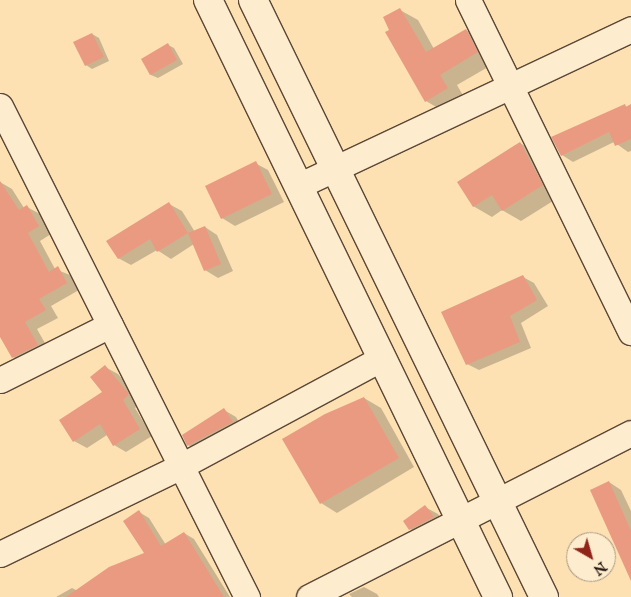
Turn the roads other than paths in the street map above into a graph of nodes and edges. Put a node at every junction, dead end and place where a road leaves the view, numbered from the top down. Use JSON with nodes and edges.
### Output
{"nodes":[{"id":1,"x":208,"y":0,"type":"edge"},
{"id":2,"x":253,"y":0,"type":"edge"},
{"id":3,"x":468,"y":0,"type":"edge"},
{"id":4,"x":631,"y":29,"type":"edge"},
{"id":5,"x":510,"y":85,"type":"junction"},
{"id":6,"x":0,"y":106,"type":"edge"},
{"id":7,"x":335,"y":168,"type":"junction"},
{"id":8,"x":298,"y":186,"type":"junction"},
{"id":9,"x":110,"y":325,"type":"junction"},
{"id":10,"x":631,"y":332,"type":"edge"},
{"id":11,"x":382,"y":358,"type":"junction"},
{"id":12,"x":0,"y":380,"type":"edge"},
{"id":13,"x":631,"y":433,"type":"edge"},
{"id":14,"x":181,"y":466,"type":"junction"},
{"id":15,"x":496,"y":500,"type":"junction"},
{"id":16,"x":460,"y":518,"type":"junction"},
{"id":17,"x":0,"y":554,"type":"edge"},
{"id":18,"x":247,"y":597,"type":"edge"},
{"id":19,"x":309,"y":597,"type":"edge"},
{"id":20,"x":498,"y":597,"type":"edge"},
{"id":21,"x":544,"y":597,"type":"edge"}],
"edges":[{"from":1,"to":8,"type":"street"},
{"from":2,"to":7,"type":"street"},
{"from":3,"to":5,"type":"street"},
{"from":4,"to":5,"type":"street"},
{"from":5,"to":7,"type":"street"},
{"from":5,"to":10,"type":"street"},
{"from":6,"to":9,"type":"street"},
{"from":7,"to":8,"type":"street"},
{"from":7,"to":15,"type":"street"},
{"from":8,"to":11,"type":"street"},
{"from":9,"to":12,"type":"street"},
{"from":9,"to":14,"type":"street"},
{"from":11,"to":14,"type":"street"},
{"from":11,"to":16,"type":"street"},
{"from":13,"to":15,"type":"street"},
{"from":14,"to":17,"type":"street"},
{"from":14,"to":18,"type":"street"},
{"from":15,"to":16,"type":"street"},
{"from":15,"to":21,"type":"street"},
{"from":16,"to":19,"type":"street"},
{"from":16,"to":20,"type":"street"}]}
